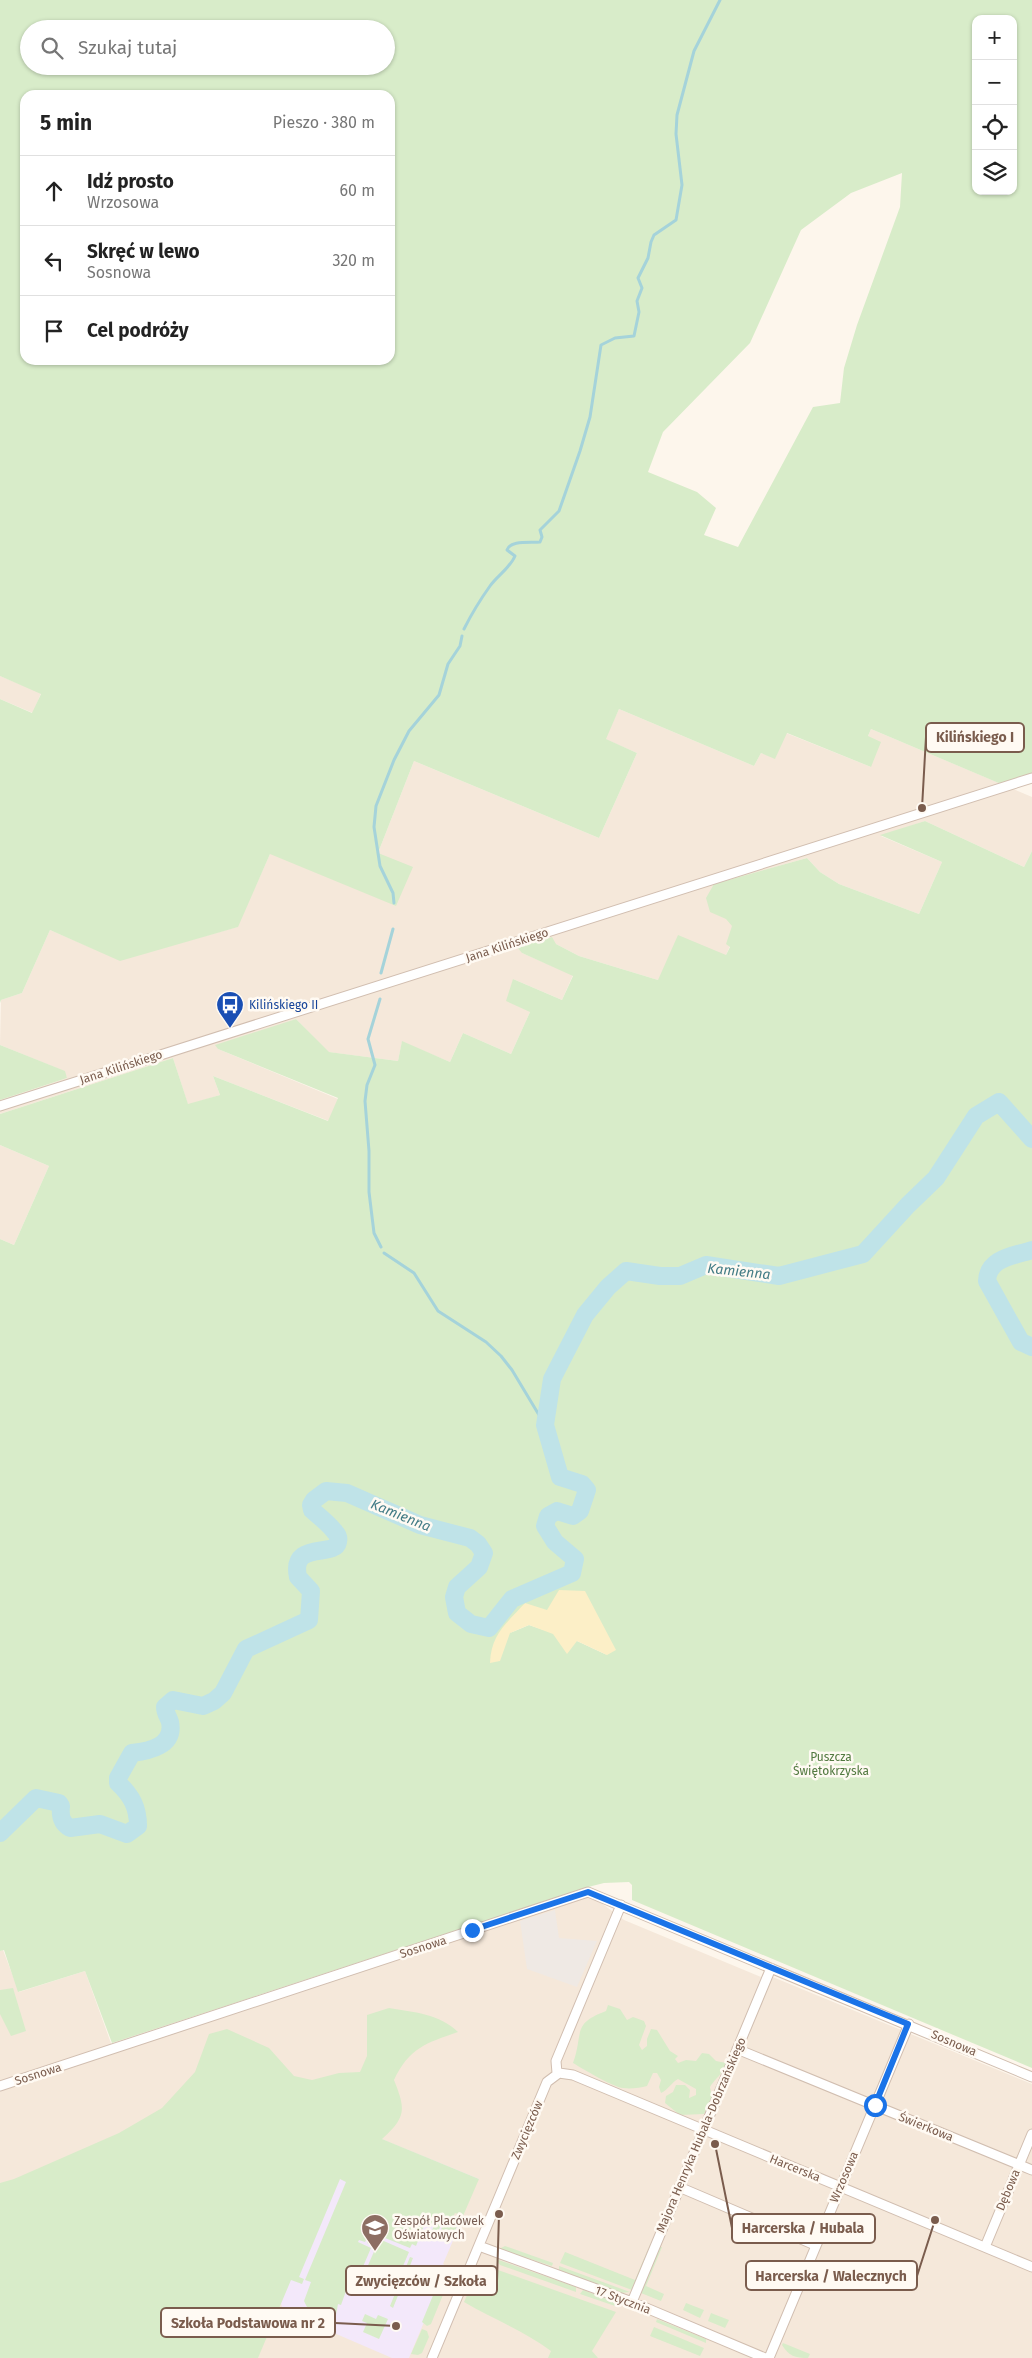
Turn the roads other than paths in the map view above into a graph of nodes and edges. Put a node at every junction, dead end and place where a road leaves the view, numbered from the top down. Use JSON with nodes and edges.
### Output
{"nodes":[{"id":1,"x":1032,"y":778,"type":"edge"},
{"id":2,"x":0,"y":1106,"type":"edge"},
{"id":3,"x":621,"y":1906,"type":"junction"},
{"id":4,"x":771,"y":1968,"type":"junction"},
{"id":5,"x":908,"y":2024,"type":"junction"},
{"id":6,"x":737,"y":2049,"type":"junction"},
{"id":7,"x":557,"y":2074,"type":"junction"},
{"id":8,"x":1032,"y":2076,"type":"edge"},
{"id":9,"x":0,"y":2086,"type":"edge"},
{"id":10,"x":875,"y":2105,"type":"junction"},
{"id":11,"x":703,"y":2130,"type":"junction"},
{"id":12,"x":1032,"y":2134,"type":"edge"},
{"id":13,"x":1019,"y":2165,"type":"junction"},
{"id":14,"x":1032,"y":2170,"type":"edge"},
{"id":15,"x":840,"y":2186,"type":"junction"},
{"id":16,"x":679,"y":2187,"type":"junction"},
{"id":17,"x":815,"y":2245,"type":"junction"},
{"id":18,"x":479,"y":2246,"type":"junction"},
{"id":19,"x":984,"y":2247,"type":"junction"},
{"id":20,"x":1032,"y":2266,"type":"edge"},
{"id":21,"x":632,"y":2302,"type":"junction"},
{"id":22,"x":432,"y":2358,"type":"edge"},
{"id":23,"x":766,"y":2358,"type":"edge"},
{"id":24,"x":769,"y":2358,"type":"edge"}],
"edges":[{"from":1,"to":2,"type":"street","name":"Jana Kilińskiego"},
{"from":3,"to":4,"type":"street","name":"Sosnowa"},
{"from":3,"to":7,"type":"street","name":"Zwycięzców"},
{"from":3,"to":9,"type":"street","name":"Sosnowa"},
{"from":4,"to":5,"type":"street","name":"Sosnowa"},
{"from":4,"to":6,"type":"street","name":"Majora Henryka Hubala-Dobrzańskiego"},
{"from":5,"to":8,"type":"street","name":"Sosnowa"},
{"from":5,"to":10,"type":"street","name":"Wrzosowa"},
{"from":6,"to":10,"type":"street","name":"Świerkowa"},
{"from":6,"to":11,"type":"street","name":"Majora Henryka Hubala-Dobrzańskiego"},
{"from":7,"to":11,"type":"street","name":"Harcerska"},
{"from":7,"to":18,"type":"street","name":"Zwycięzców"},
{"from":10,"to":13,"type":"street","name":"Świerkowa"},
{"from":10,"to":15,"type":"street","name":"Wrzosowa"},
{"from":11,"to":15,"type":"street","name":"Harcerska"},
{"from":11,"to":16,"type":"street","name":"Majora Henryka Hubala-Dobrzańskiego"},
{"from":12,"to":13,"type":"street","name":"Dębowa"},
{"from":13,"to":14,"type":"street","name":"Świerkowa"},
{"from":13,"to":19,"type":"street","name":"Dębowa"},
{"from":15,"to":17,"type":"street","name":"Wrzosowa"},
{"from":15,"to":19,"type":"street","name":"Harcerska"},
{"from":16,"to":17,"type":"street"},
{"from":16,"to":21,"type":"street","name":"Majora Henryka Hubala-Dobrzańskiego"},
{"from":17,"to":24,"type":"street","name":"Wrzosowa"},
{"from":18,"to":21,"type":"street","name":"17 Stycznia"},
{"from":18,"to":22,"type":"street","name":"Zwycięzców"},
{"from":19,"to":20,"type":"street","name":"Harcerska"},
{"from":21,"to":23,"type":"street","name":"17 Stycznia"}]}
